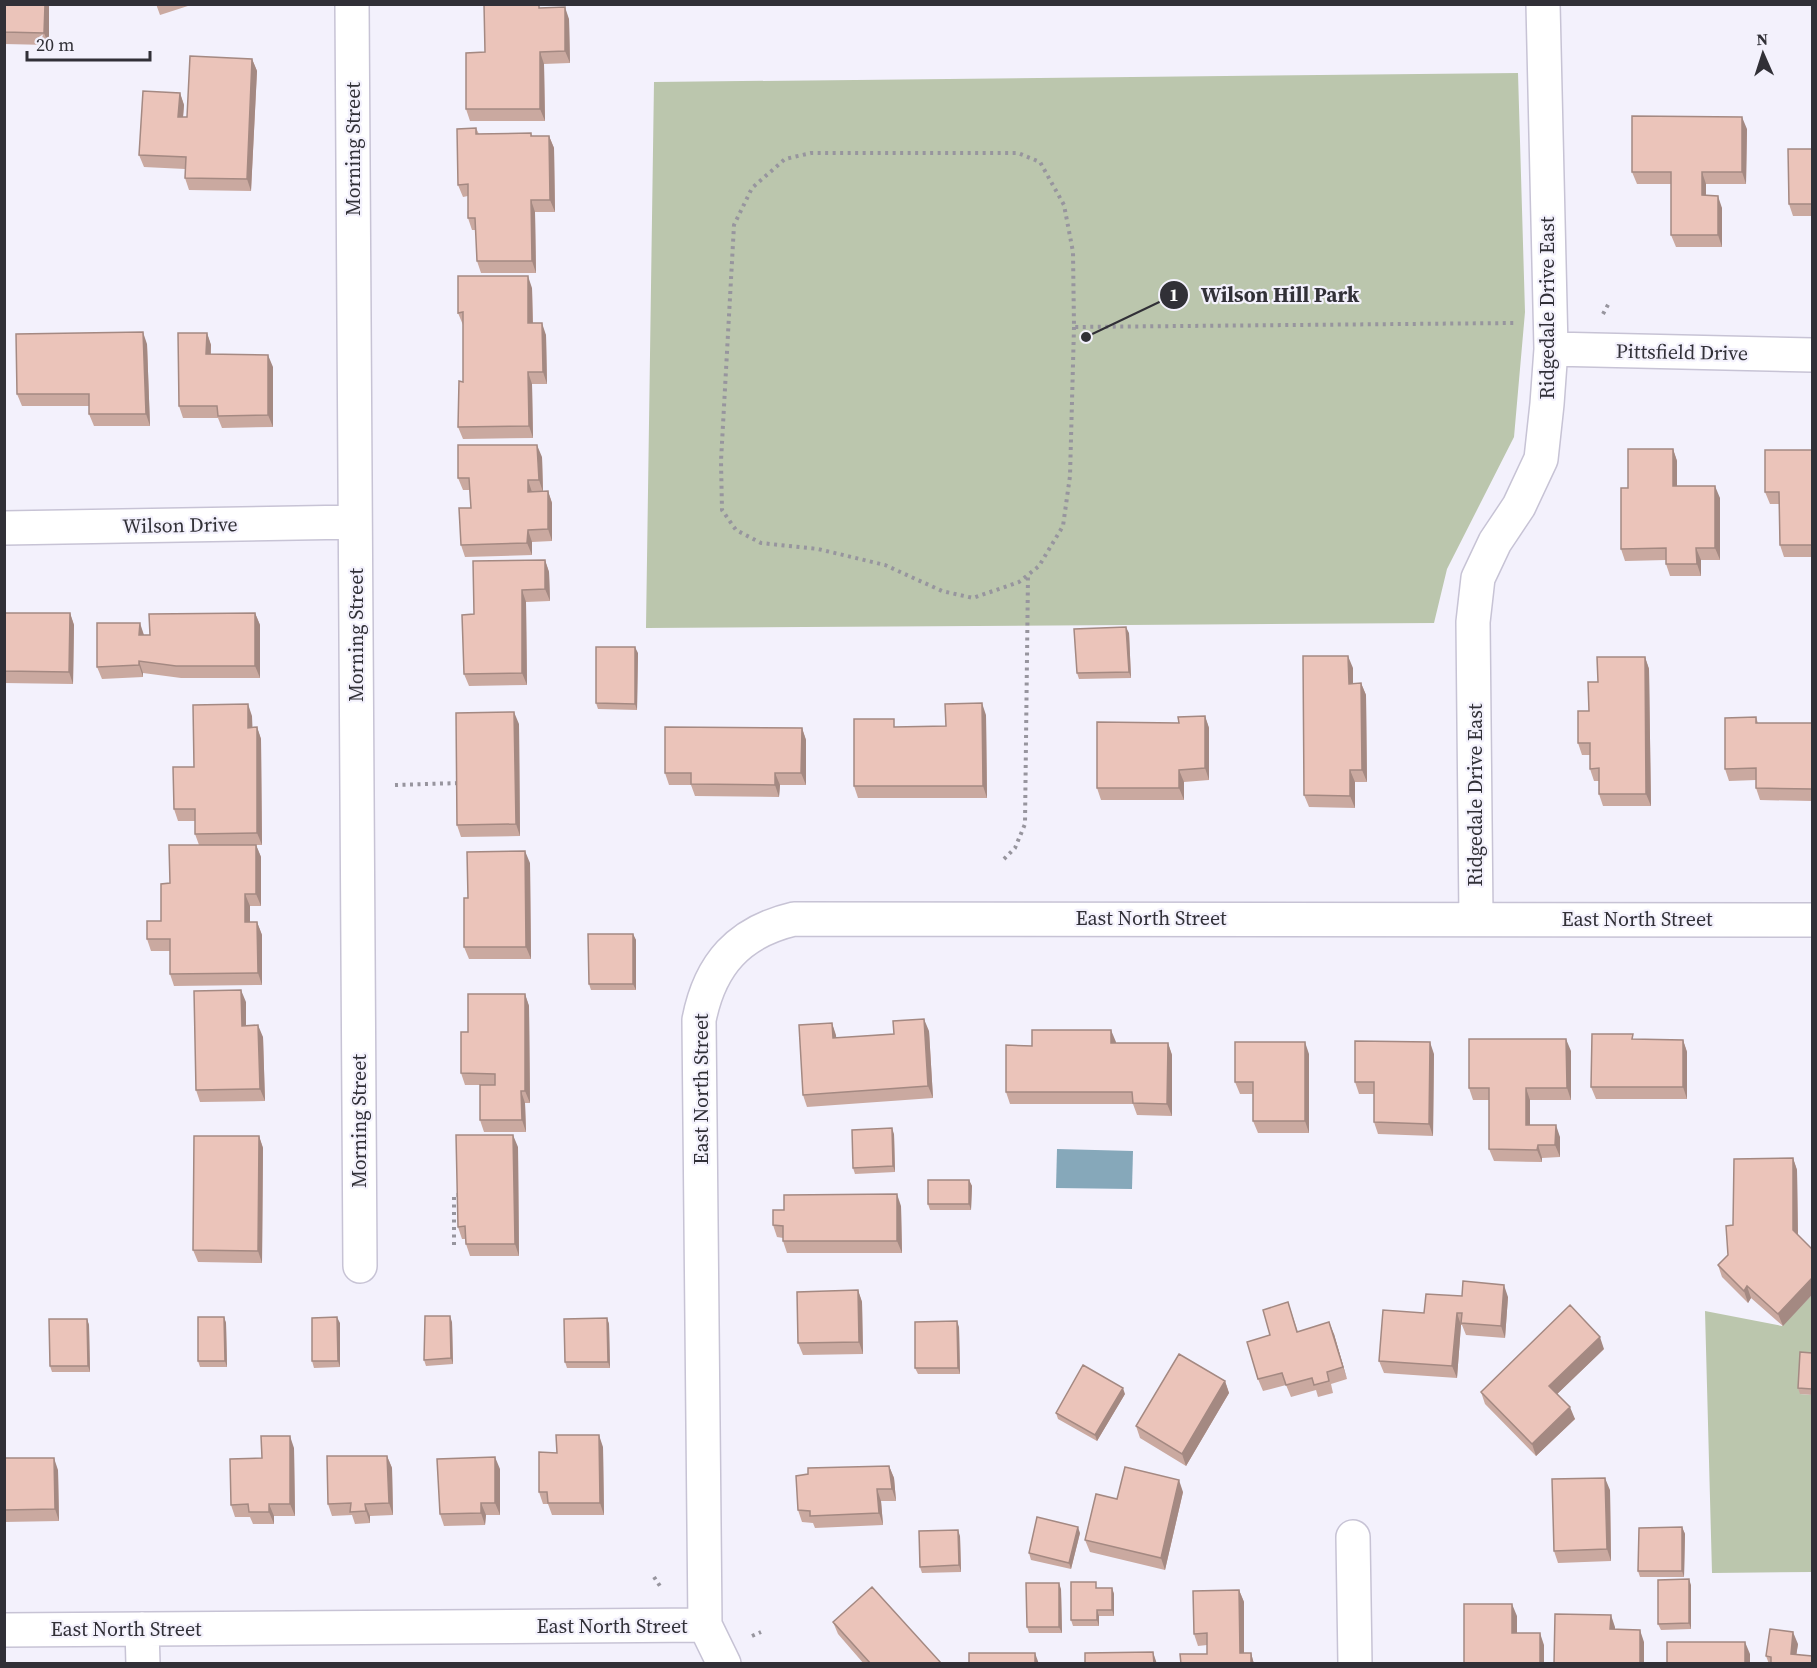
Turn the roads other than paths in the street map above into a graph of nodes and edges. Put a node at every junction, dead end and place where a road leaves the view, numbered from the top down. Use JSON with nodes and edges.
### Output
{"nodes":[{"id":1,"x":352,"y":4,"type":"edge"},
{"id":2,"x":1542,"y":4,"type":"edge"},
{"id":3,"x":1551,"y":336,"type":"junction"},
{"id":4,"x":1812,"y":356,"type":"edge"},
{"id":5,"x":355,"y":522,"type":"junction"},
{"id":6,"x":4,"y":528,"type":"edge"},
{"id":7,"x":1476,"y":918,"type":"junction"},
{"id":8,"x":1812,"y":920,"type":"edge"},
{"id":9,"x":360,"y":1266,"type":"dead end"},
{"id":10,"x":1353,"y":1537,"type":"dead end"},
{"id":11,"x":705,"y":1625,"type":"junction"},
{"id":12,"x":142,"y":1629,"type":"junction"},
{"id":13,"x":4,"y":1630,"type":"edge"},
{"id":14,"x":142,"y":1664,"type":"edge"},
{"id":15,"x":724,"y":1664,"type":"edge"},
{"id":16,"x":1355,"y":1664,"type":"edge"}],
"edges":[{"from":1,"to":5,"type":"street","name":"Morning Street"},
{"from":2,"to":3,"type":"street","name":"Ridgedale Drive East"},
{"from":3,"to":4,"type":"street","name":"Pittsfield Drive"},
{"from":3,"to":7,"type":"street","name":"Ridgedale Drive East"},
{"from":5,"to":6,"type":"street","name":"Wilson Drive"},
{"from":5,"to":9,"type":"street","name":"Morning Street"},
{"from":7,"to":8,"type":"street","name":"East North Street"},
{"from":7,"to":11,"type":"street","name":"East North Street"},
{"from":10,"to":16,"type":"street"},
{"from":11,"to":12,"type":"street","name":"East North Street"},
{"from":11,"to":15,"type":"street"},
{"from":12,"to":13,"type":"street","name":"East North Street"},
{"from":12,"to":14,"type":"street"}]}
